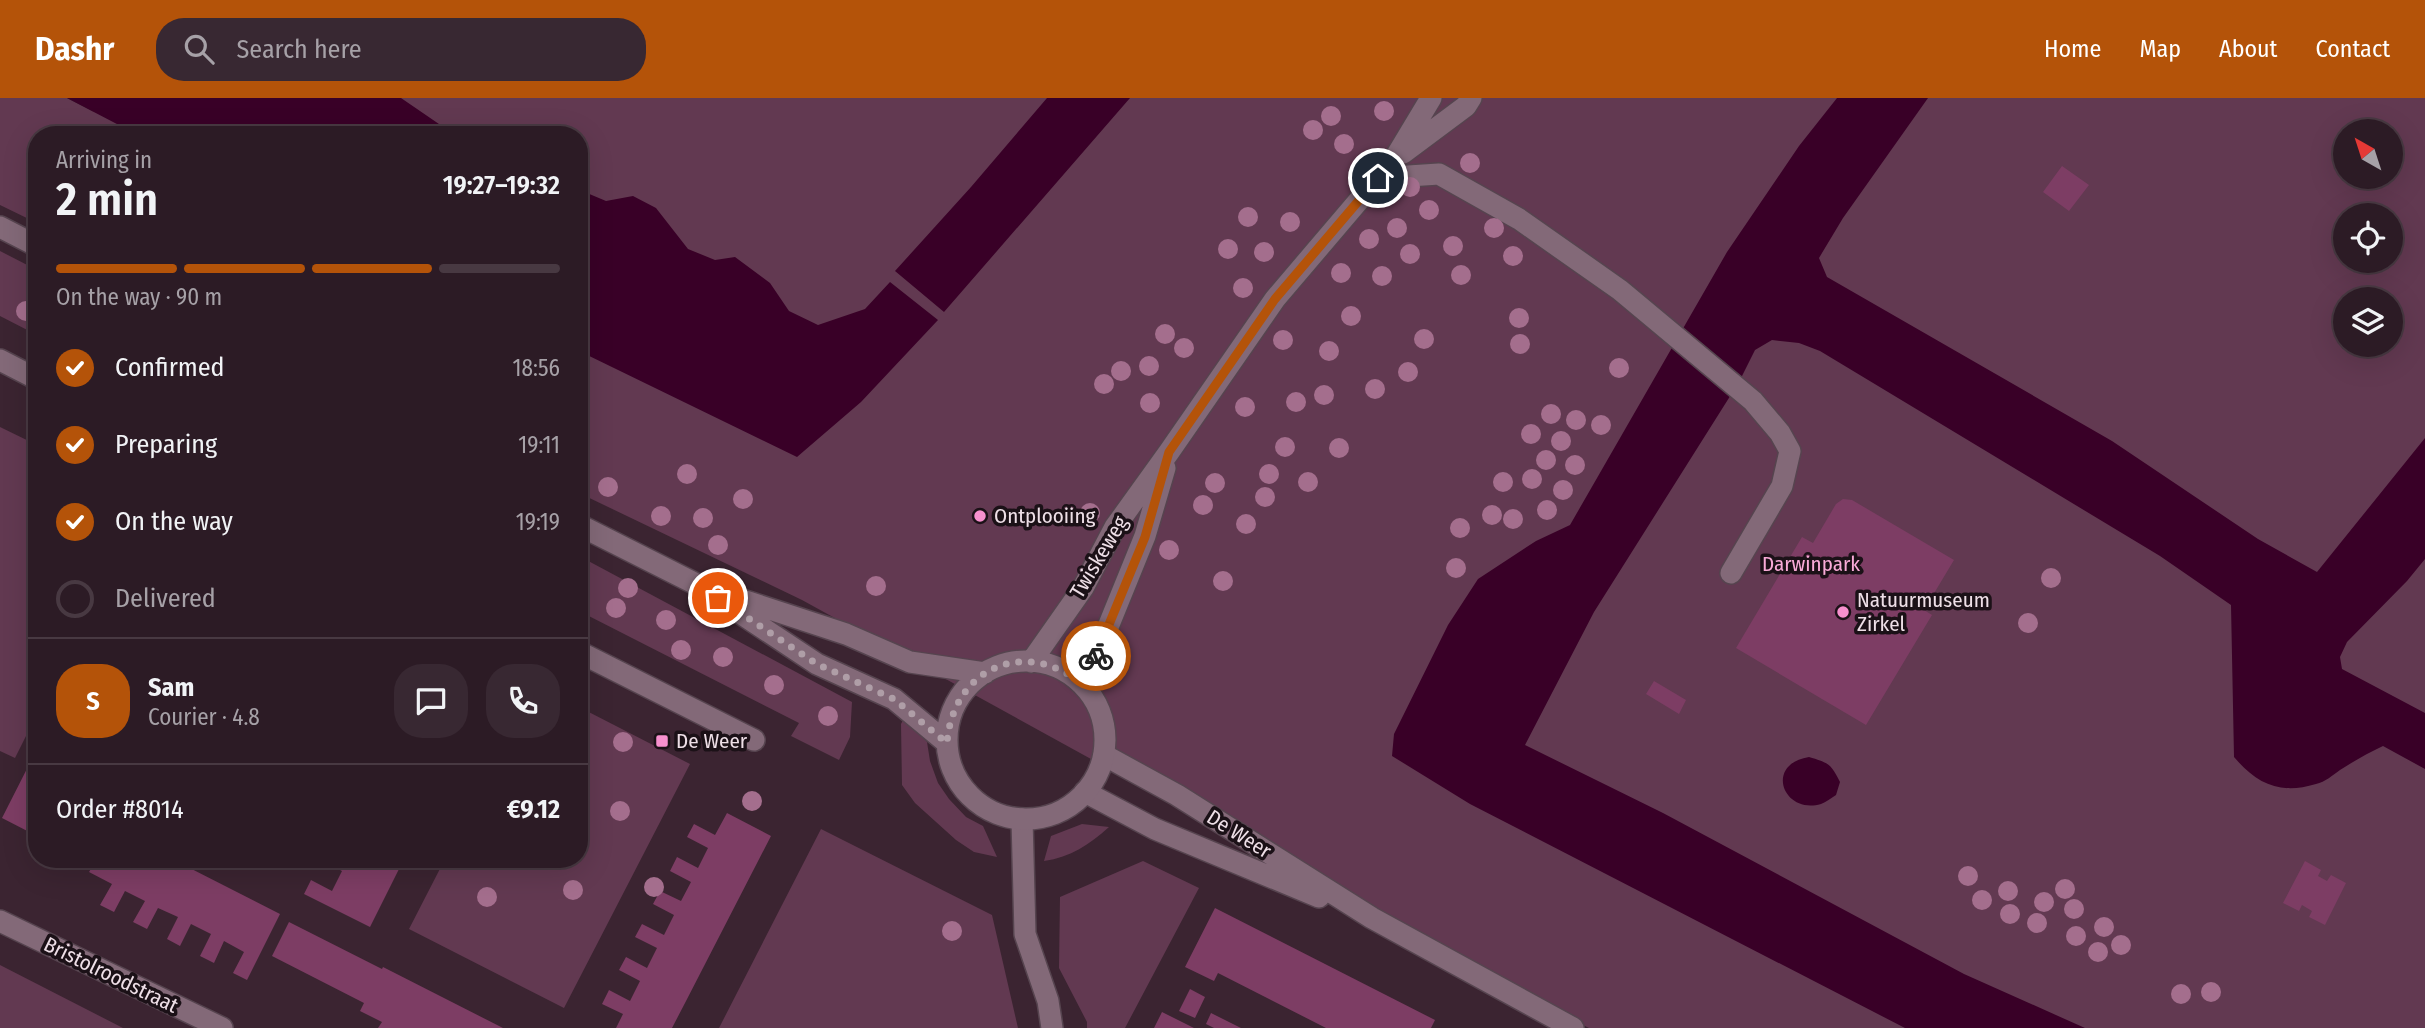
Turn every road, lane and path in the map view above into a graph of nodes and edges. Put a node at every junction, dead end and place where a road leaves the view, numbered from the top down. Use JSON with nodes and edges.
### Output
{"nodes":[{"id":1,"x":1431,"y":98,"type":"edge"},
{"id":2,"x":1471,"y":98,"type":"edge"},
{"id":3,"x":1395,"y":158,"type":"junction"},
{"id":4,"x":1378,"y":178,"type":"junction"},
{"id":5,"x":0,"y":227,"type":"edge"},
{"id":6,"x":28,"y":241,"type":"edge"},
{"id":7,"x":0,"y":360,"type":"edge"},
{"id":8,"x":28,"y":374,"type":"edge"},
{"id":9,"x":1169,"y":452,"type":"junction"},
{"id":10,"x":588,"y":530,"type":"edge"},
{"id":11,"x":1731,"y":573,"type":"dead end"},
{"id":12,"x":698,"y":585,"type":"junction"},
{"id":13,"x":588,"y":657,"type":"edge"},
{"id":14,"x":1031,"y":662,"type":"junction"},
{"id":15,"x":985,"y":673,"type":"junction"},
{"id":16,"x":1084,"y":686,"type":"junction"},
{"id":17,"x":754,"y":740,"type":"dead end"},
{"id":18,"x":947,"y":743,"type":"junction"},
{"id":19,"x":1104,"y":755,"type":"junction"},
{"id":20,"x":1085,"y":792,"type":"junction"},
{"id":21,"x":1022,"y":818,"type":"junction"},
{"id":22,"x":1372,"y":918,"type":"junction"},
{"id":23,"x":0,"y":921,"type":"edge"},
{"id":24,"x":222,"y":1028,"type":"edge"},
{"id":25,"x":1052,"y":1028,"type":"edge"},
{"id":26,"x":1573,"y":1028,"type":"edge"}],
"edges":[{"from":1,"to":3,"type":"main road","name":"Twiskeweg"},
{"from":2,"to":3,"type":"main road","name":"Twiskeweg"},
{"from":3,"to":4,"type":"main road","name":"Twiskeweg"},
{"from":4,"to":9,"type":"main road","name":"Twiskeweg"},
{"from":4,"to":11,"type":"main road"},
{"from":5,"to":6,"type":"main road"},
{"from":7,"to":8,"type":"main road"},
{"from":9,"to":14,"type":"main road","name":"Twiskeweg"},
{"from":9,"to":16,"type":"main road","name":"Twiskeweg"},
{"from":10,"to":12,"type":"main road"},
{"from":12,"to":15,"type":"main road"},
{"from":12,"to":18,"type":"main road"},
{"from":13,"to":17,"type":"main road"},
{"from":14,"to":15,"type":"main road"},
{"from":14,"to":16,"type":"main road"},
{"from":15,"to":18,"type":"main road"},
{"from":16,"to":19,"type":"main road"},
{"from":18,"to":21,"type":"main road"},
{"from":19,"to":20,"type":"main road"},
{"from":19,"to":22,"type":"main road","name":"De Weer"},
{"from":20,"to":21,"type":"main road"},
{"from":20,"to":22,"type":"main road","name":"De Weer"},
{"from":21,"to":25,"type":"main road"},
{"from":22,"to":26,"type":"main road","name":"De Weer"},
{"from":23,"to":24,"type":"main road","name":"Bristolroodstraat"}]}
